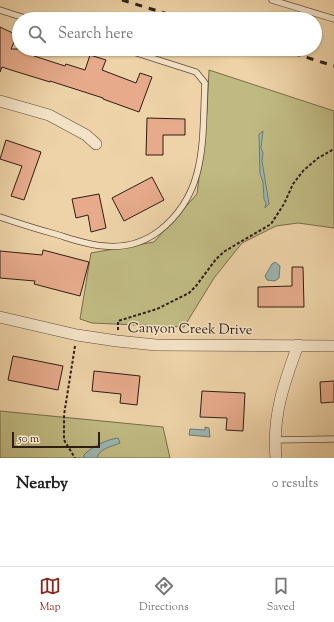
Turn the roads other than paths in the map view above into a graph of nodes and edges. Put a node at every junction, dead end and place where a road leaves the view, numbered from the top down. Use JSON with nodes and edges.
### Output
{"nodes":[{"id":1,"x":272,"y":0,"type":"edge"},
{"id":2,"x":297,"y":0,"type":"edge"},
{"id":3,"x":296,"y":7,"type":"junction"},
{"id":4,"x":0,"y":10,"type":"edge"},
{"id":5,"x":312,"y":12,"type":"edge"},
{"id":6,"x":12,"y":14,"type":"edge"},
{"id":7,"x":322,"y":15,"type":"edge"},
{"id":8,"x":334,"y":19,"type":"edge"},
{"id":9,"x":146,"y":56,"type":"edge"},
{"id":10,"x":0,"y":100,"type":"edge"},
{"id":11,"x":96,"y":144,"type":"dead end"},
{"id":12,"x":0,"y":217,"type":"edge"},
{"id":13,"x":0,"y":316,"type":"edge"},
{"id":14,"x":298,"y":345,"type":"junction"},
{"id":15,"x":334,"y":346,"type":"edge"},
{"id":16,"x":334,"y":439,"type":"edge"},
{"id":17,"x":274,"y":440,"type":"junction"},
{"id":18,"x":276,"y":458,"type":"edge"}],
"edges":[{"from":1,"to":3,"type":"lane"},
{"from":2,"to":3,"type":"lane"},
{"from":3,"to":5,"type":"lane"},
{"from":4,"to":6,"type":"lane"},
{"from":7,"to":8,"type":"lane"},
{"from":9,"to":12,"type":"lane"},
{"from":10,"to":11,"type":"street"},
{"from":13,"to":14,"type":"street","name":"Canyon Creek Drive"},
{"from":14,"to":15,"type":"street","name":"Canyon Creek Drive"},
{"from":14,"to":17,"type":"street"},
{"from":16,"to":17,"type":"lane"},
{"from":17,"to":18,"type":"street"}]}
